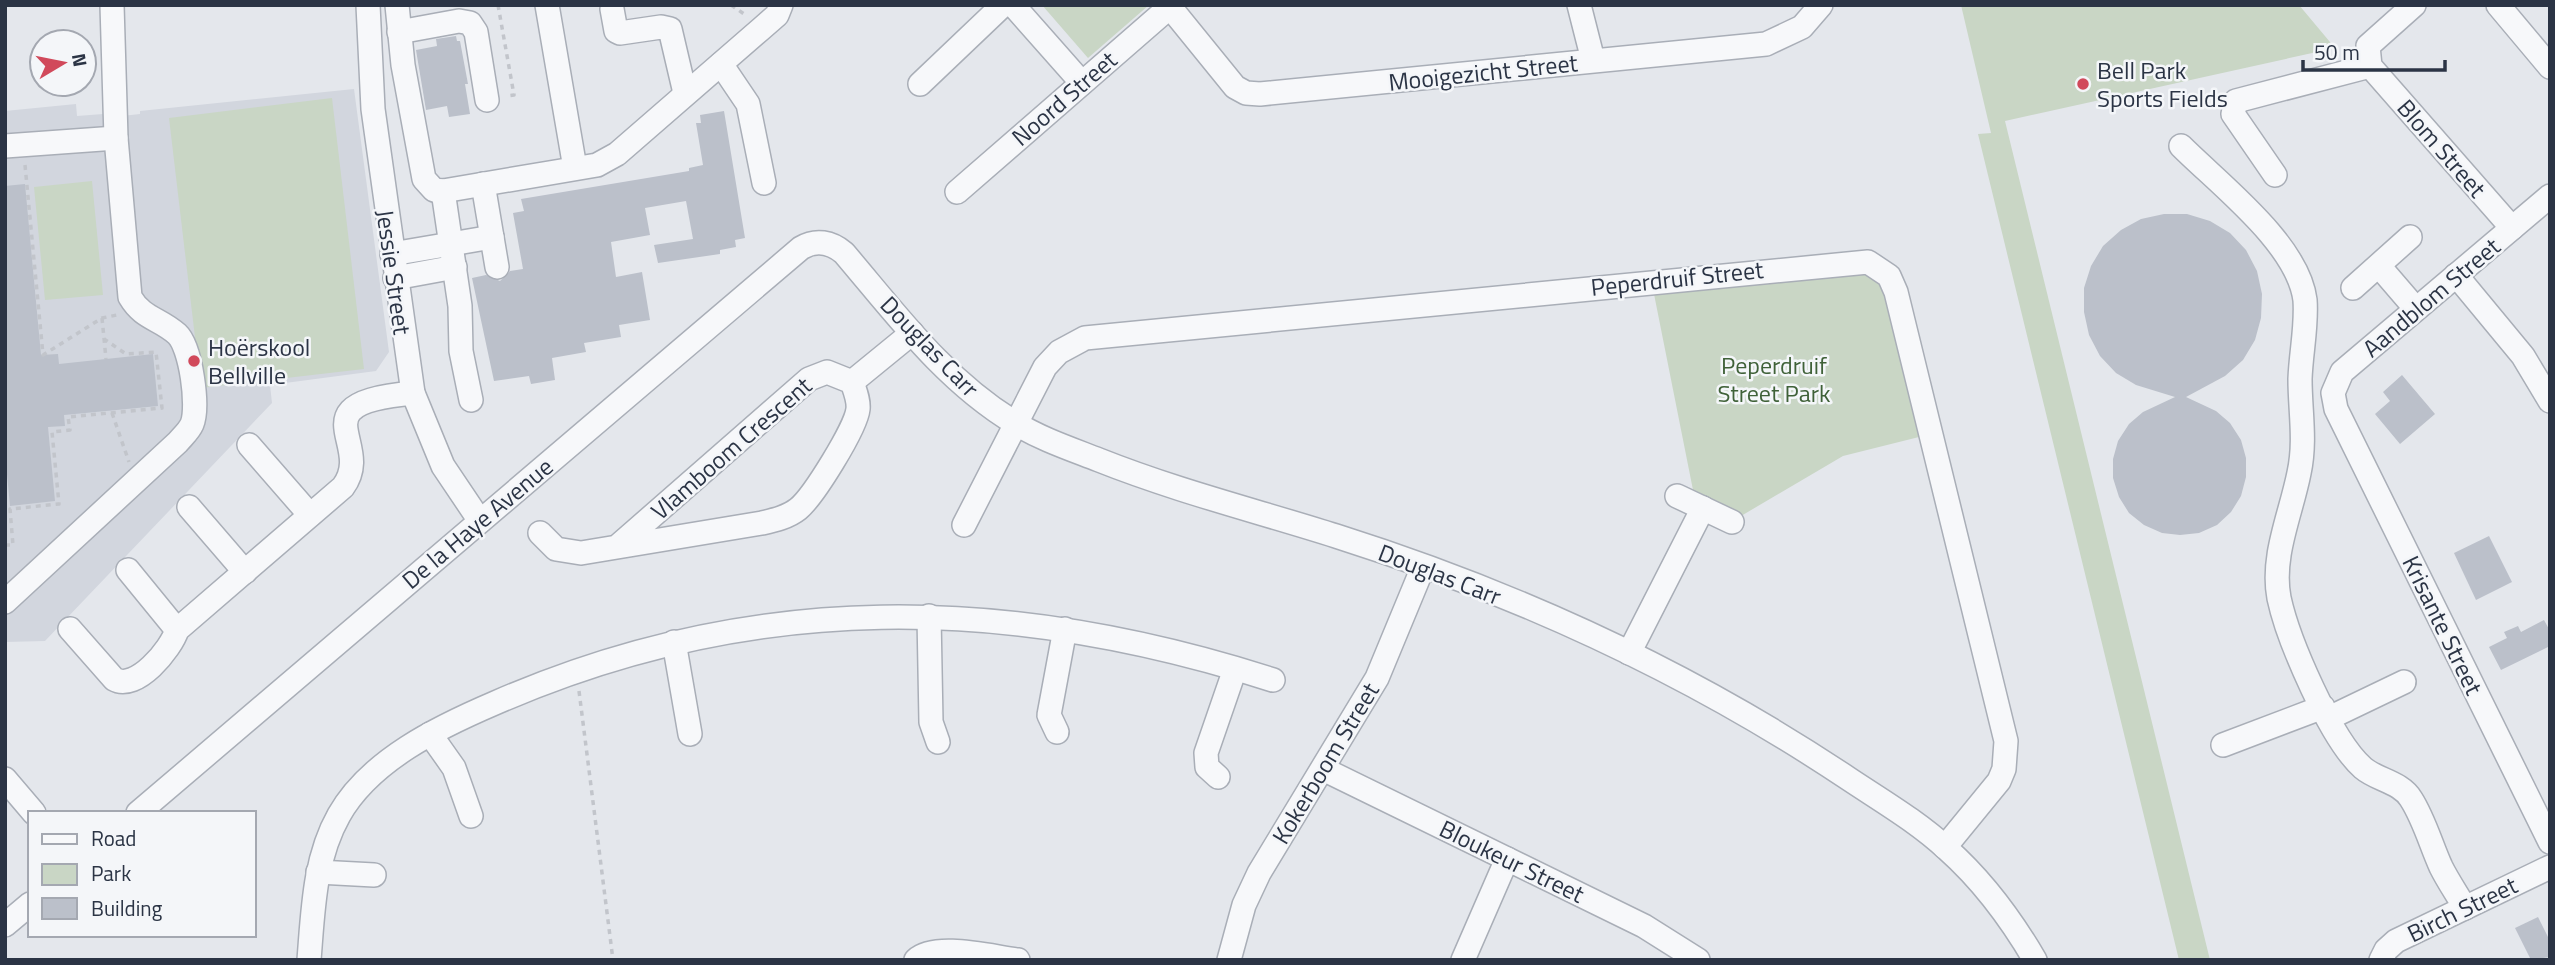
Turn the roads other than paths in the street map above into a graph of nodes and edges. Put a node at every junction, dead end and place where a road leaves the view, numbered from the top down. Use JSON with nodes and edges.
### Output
{"nodes":[{"id":1,"x":112,"y":5,"type":"edge"},
{"id":2,"x":369,"y":5,"type":"edge"},
{"id":3,"x":397,"y":5,"type":"edge"},
{"id":4,"x":547,"y":5,"type":"edge"},
{"id":5,"x":781,"y":5,"type":"edge"},
{"id":6,"x":1003,"y":5,"type":"edge"},
{"id":7,"x":1013,"y":5,"type":"edge"},
{"id":8,"x":1579,"y":5,"type":"edge"},
{"id":9,"x":1821,"y":5,"type":"edge"},
{"id":10,"x":2414,"y":5,"type":"edge"},
{"id":11,"x":2498,"y":5,"type":"edge"},
{"id":12,"x":1171,"y":6,"type":"edge"},
{"id":13,"x":612,"y":9,"type":"dead end"},
{"id":14,"x":399,"y":32,"type":"junction"},
{"id":15,"x":1592,"y":60,"type":"junction"},
{"id":16,"x":720,"y":64,"type":"junction"},
{"id":17,"x":2370,"y":66,"type":"junction"},
{"id":18,"x":2550,"y":67,"type":"edge"},
{"id":19,"x":1082,"y":83,"type":"junction"},
{"id":20,"x":920,"y":84,"type":"dead end"},
{"id":21,"x":685,"y":93,"type":"junction"},
{"id":22,"x":487,"y":100,"type":"road end"},
{"id":23,"x":116,"y":127,"type":"junction"},
{"id":24,"x":14,"y":146,"type":"edge"},
{"id":25,"x":2181,"y":146,"type":"dead end"},
{"id":26,"x":575,"y":168,"type":"junction"},
{"id":27,"x":2275,"y":175,"type":"dead end"},
{"id":28,"x":764,"y":183,"type":"dead end"},
{"id":29,"x":483,"y":184,"type":"junction"},
{"id":30,"x":443,"y":191,"type":"junction"},
{"id":31,"x":957,"y":192,"type":"dead end"},
{"id":32,"x":2550,"y":196,"type":"edge"},
{"id":33,"x":2512,"y":228,"type":"junction"},
{"id":34,"x":492,"y":237,"type":"junction"},
{"id":35,"x":2410,"y":237,"type":"dead end"},
{"id":36,"x":821,"y":242,"type":"joint"},
{"id":37,"x":409,"y":251,"type":"junction"},
{"id":38,"x":453,"y":256,"type":"junction"},
{"id":39,"x":2379,"y":266,"type":"junction"},
{"id":40,"x":497,"y":267,"type":"dead end"},
{"id":41,"x":412,"y":275,"type":"junction"},
{"id":42,"x":2456,"y":275,"type":"junction"},
{"id":43,"x":2353,"y":288,"type":"dead end"},
{"id":44,"x":2416,"y":309,"type":"junction"},
{"id":45,"x":912,"y":333,"type":"junction"},
{"id":46,"x":852,"y":382,"type":"junction"},
{"id":47,"x":412,"y":393,"type":"junction"},
{"id":48,"x":471,"y":400,"type":"dead end"},
{"id":49,"x":2550,"y":401,"type":"edge"},
{"id":50,"x":2336,"y":409,"type":"joint"},
{"id":51,"x":1016,"y":424,"type":"junction"},
{"id":52,"x":249,"y":445,"type":"dead end"},
{"id":53,"x":1677,"y":496,"type":"dead end"},
{"id":54,"x":189,"y":507,"type":"dead end"},
{"id":55,"x":1703,"y":508,"type":"junction"},
{"id":56,"x":310,"y":516,"type":"junction"},
{"id":57,"x":480,"y":521,"type":"junction"},
{"id":58,"x":1732,"y":522,"type":"dead end"},
{"id":59,"x":964,"y":525,"type":"dead end"},
{"id":60,"x":540,"y":533,"type":"dead end"},
{"id":61,"x":618,"y":546,"type":"junction"},
{"id":62,"x":1423,"y":567,"type":"junction"},
{"id":63,"x":128,"y":569,"type":"dead end"},
{"id":64,"x":245,"y":572,"type":"junction"},
{"id":65,"x":5,"y":601,"type":"edge"},
{"id":66,"x":929,"y":616,"type":"junction"},
{"id":67,"x":70,"y":629,"type":"dead end"},
{"id":68,"x":1065,"y":629,"type":"junction"},
{"id":69,"x":177,"y":630,"type":"junction"},
{"id":70,"x":674,"y":642,"type":"junction"},
{"id":71,"x":1629,"y":653,"type":"junction"},
{"id":72,"x":1235,"y":669,"type":"junction"},
{"id":73,"x":1273,"y":680,"type":"dead end"},
{"id":74,"x":2404,"y":682,"type":"dead end"},
{"id":75,"x":2326,"y":712,"type":"junction"},
{"id":76,"x":1057,"y":733,"type":"dead end"},
{"id":77,"x":430,"y":734,"type":"junction"},
{"id":78,"x":690,"y":734,"type":"dead end"},
{"id":79,"x":938,"y":742,"type":"dead end"},
{"id":80,"x":2223,"y":745,"type":"dead end"},
{"id":81,"x":1323,"y":769,"type":"junction"},
{"id":82,"x":1218,"y":777,"type":"dead end"},
{"id":83,"x":5,"y":779,"type":"edge"},
{"id":84,"x":32,"y":811,"type":"edge"},
{"id":85,"x":140,"y":811,"type":"edge"},
{"id":86,"x":471,"y":816,"type":"dead end"},
{"id":87,"x":2550,"y":842,"type":"edge"},
{"id":88,"x":1945,"y":846,"type":"junction"},
{"id":89,"x":1507,"y":859,"type":"junction"},
{"id":90,"x":2550,"y":867,"type":"edge"},
{"id":91,"x":318,"y":872,"type":"junction"},
{"id":92,"x":374,"y":875,"type":"dead end"},
{"id":93,"x":28,"y":906,"type":"edge"},
{"id":94,"x":2465,"y":908,"type":"junction"},
{"id":95,"x":5,"y":925,"type":"edge"},
{"id":96,"x":309,"y":960,"type":"edge"},
{"id":97,"x":916,"y":960,"type":"edge"},
{"id":98,"x":1017,"y":960,"type":"edge"},
{"id":99,"x":1229,"y":960,"type":"edge"},
{"id":100,"x":1463,"y":960,"type":"edge"},
{"id":101,"x":1698,"y":960,"type":"edge"},
{"id":102,"x":2035,"y":960,"type":"edge"},
{"id":103,"x":2381,"y":960,"type":"edge"}],
"edges":[{"from":1,"to":23,"type":"street"},
{"from":2,"to":37,"type":"street","name":"Jessie Street"},
{"from":3,"to":14,"type":"street"},
{"from":4,"to":26,"type":"street"},
{"from":5,"to":16,"type":"street"},
{"from":6,"to":20,"type":"street"},
{"from":7,"to":19,"type":"street"},
{"from":8,"to":15,"type":"street"},
{"from":9,"to":15,"type":"street","name":"Mooigezicht Street"},
{"from":10,"to":17,"type":"street"},
{"from":11,"to":18,"type":"street"},
{"from":12,"to":15,"type":"street","name":"Mooigezicht Street"},
{"from":12,"to":19,"type":"street","name":"Noord Street"},
{"from":13,"to":21,"type":"street"},
{"from":14,"to":22,"type":"street"},
{"from":14,"to":30,"type":"street"},
{"from":16,"to":21,"type":"street"},
{"from":16,"to":28,"type":"street"},
{"from":17,"to":27,"type":"street"},
{"from":17,"to":33,"type":"street","name":"Blom Street"},
{"from":19,"to":31,"type":"street","name":"Noord Street"},
{"from":21,"to":26,"type":"street"},
{"from":23,"to":24,"type":"street"},
{"from":23,"to":65,"type":"street"},
{"from":25,"to":75,"type":"street"},
{"from":26,"to":29,"type":"street"},
{"from":29,"to":30,"type":"street"},
{"from":29,"to":34,"type":"street"},
{"from":30,"to":38,"type":"street"},
{"from":32,"to":33,"type":"street","name":"Aandblom Street"},
{"from":33,"to":42,"type":"street","name":"Aandblom Street"},
{"from":34,"to":38,"type":"street"},
{"from":34,"to":40,"type":"street"},
{"from":35,"to":39,"type":"street"},
{"from":36,"to":45,"type":"street","name":"Douglas Carr"},
{"from":36,"to":57,"type":"street","name":"De la Haye Avenue"},
{"from":37,"to":38,"type":"street"},
{"from":37,"to":41,"type":"street","name":"Jessie Street"},
{"from":38,"to":41,"type":"street"},
{"from":38,"to":48,"type":"street"},
{"from":39,"to":43,"type":"street"},
{"from":39,"to":44,"type":"street"},
{"from":41,"to":47,"type":"street","name":"Jessie Street"},
{"from":42,"to":44,"type":"street","name":"Aandblom Street"},
{"from":42,"to":49,"type":"street"},
{"from":44,"to":50,"type":"street","name":"Aandblom Street"},
{"from":45,"to":46,"type":"street","name":"Vlamboom Crescent"},
{"from":45,"to":51,"type":"street","name":"Douglas Carr"},
{"from":46,"to":61,"type":"street","name":"Vlamboom Crescent"},
{"from":46,"to":61,"type":"street","name":"Vlamboom Crescent"},
{"from":47,"to":56,"type":"street"},
{"from":47,"to":57,"type":"street","name":"Jessie Street"},
{"from":50,"to":87,"type":"street","name":"Krisante Street"},
{"from":51,"to":59,"type":"street","name":"Peperdruif Street"},
{"from":51,"to":62,"type":"street","name":"Douglas Carr"},
{"from":51,"to":88,"type":"street","name":"Peperdruif Street"},
{"from":52,"to":56,"type":"street"},
{"from":53,"to":55,"type":"street"},
{"from":54,"to":64,"type":"street"},
{"from":55,"to":58,"type":"street"},
{"from":55,"to":71,"type":"street"},
{"from":56,"to":64,"type":"street"},
{"from":57,"to":85,"type":"street","name":"De la Haye Avenue"},
{"from":60,"to":61,"type":"street","name":"Vlamboom Crescent"},
{"from":62,"to":71,"type":"street","name":"Douglas Carr"},
{"from":62,"to":81,"type":"street","name":"Kokerboom Street"},
{"from":63,"to":69,"type":"street"},
{"from":64,"to":69,"type":"street"},
{"from":66,"to":68,"type":"street"},
{"from":66,"to":70,"type":"street"},
{"from":66,"to":79,"type":"street"},
{"from":67,"to":69,"type":"street"},
{"from":68,"to":72,"type":"street"},
{"from":68,"to":76,"type":"street"},
{"from":70,"to":77,"type":"street"},
{"from":70,"to":78,"type":"street"},
{"from":71,"to":88,"type":"street","name":"Douglas Carr"},
{"from":72,"to":73,"type":"street"},
{"from":72,"to":82,"type":"street"},
{"from":74,"to":75,"type":"street"},
{"from":75,"to":80,"type":"street"},
{"from":75,"to":94,"type":"street"},
{"from":77,"to":86,"type":"street"},
{"from":77,"to":91,"type":"street"},
{"from":81,"to":89,"type":"street","name":"Bloukeur Street"},
{"from":81,"to":99,"type":"street","name":"Kokerboom Street"},
{"from":83,"to":84,"type":"street"},
{"from":88,"to":102,"type":"street","name":"Douglas Carr"},
{"from":89,"to":100,"type":"street"},
{"from":89,"to":101,"type":"street","name":"Bloukeur Street"},
{"from":90,"to":94,"type":"street","name":"Birch Street"},
{"from":91,"to":92,"type":"street"},
{"from":91,"to":96,"type":"street"},
{"from":93,"to":95,"type":"street"},
{"from":94,"to":103,"type":"street","name":"Birch Street"},
{"from":97,"to":98,"type":"street"}]}
